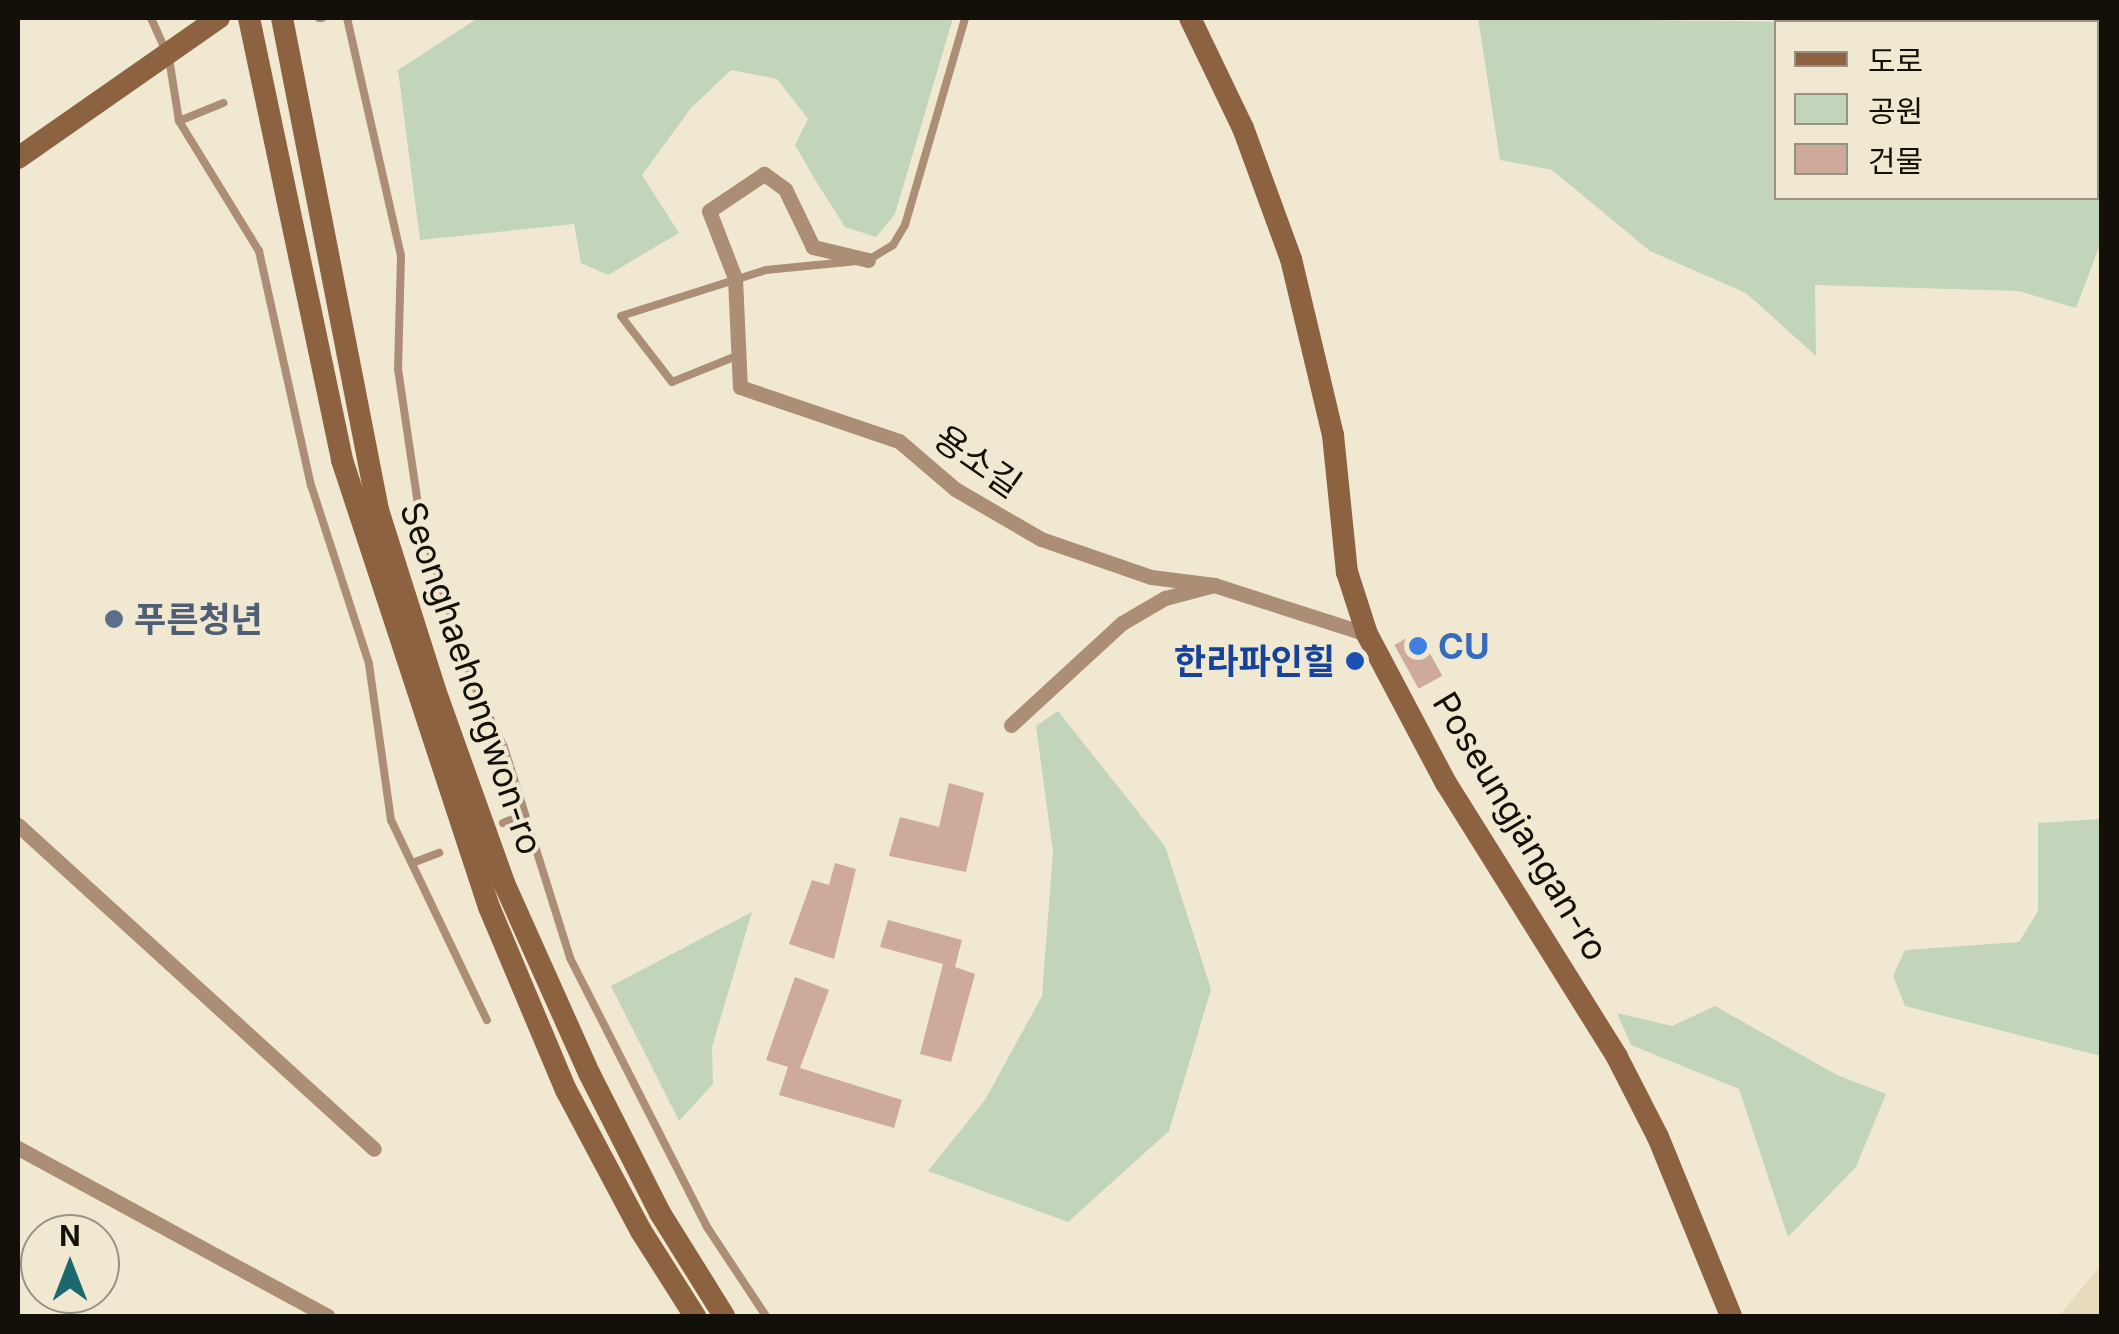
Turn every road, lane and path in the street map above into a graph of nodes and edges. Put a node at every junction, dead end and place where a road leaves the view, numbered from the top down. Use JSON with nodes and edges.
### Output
{"nodes":[{"id":1,"x":151,"y":18,"type":"edge"},
{"id":2,"x":219,"y":18,"type":"edge"},
{"id":3,"x":249,"y":18,"type":"edge"},
{"id":4,"x":282,"y":18,"type":"edge"},
{"id":5,"x":348,"y":18,"type":"edge"},
{"id":6,"x":965,"y":18,"type":"edge"},
{"id":7,"x":1190,"y":18,"type":"edge"},
{"id":8,"x":169,"y":58,"type":"junction"},
{"id":9,"x":223,"y":103,"type":"dead end"},
{"id":10,"x":180,"y":122,"type":"junction"},
{"id":11,"x":18,"y":158,"type":"edge"},
{"id":12,"x":868,"y":260,"type":"junction"},
{"id":13,"x":735,"y":278,"type":"junction"},
{"id":14,"x":739,"y":355,"type":"junction"},
{"id":15,"x":1214,"y":585,"type":"junction"},
{"id":16,"x":1367,"y":634,"type":"junction"},
{"id":17,"x":1011,"y":725,"type":"dead end"},
{"id":18,"x":523,"y":816,"type":"junction"},
{"id":19,"x":502,"y":823,"type":"dead end"},
{"id":20,"x":18,"y":825,"type":"edge"},
{"id":21,"x":439,"y":853,"type":"dead end"},
{"id":22,"x":415,"y":862,"type":"junction"},
{"id":23,"x":487,"y":1020,"type":"dead end"},
{"id":24,"x":18,"y":1148,"type":"edge"},
{"id":25,"x":374,"y":1149,"type":"dead end"},
{"id":26,"x":328,"y":1316,"type":"edge"},
{"id":27,"x":695,"y":1316,"type":"edge"},
{"id":28,"x":724,"y":1316,"type":"edge"},
{"id":29,"x":766,"y":1316,"type":"edge"},
{"id":30,"x":1731,"y":1316,"type":"edge"}],
"edges":[{"from":1,"to":8,"type":"lane"},
{"from":2,"to":8,"type":"main road"},
{"from":3,"to":27,"type":"main road","name":"Seonghaehongwon-ro"},
{"from":4,"to":28,"type":"main road","name":"Seonghaehongwon-ro"},
{"from":5,"to":18,"type":"lane"},
{"from":6,"to":12,"type":"lane"},
{"from":7,"to":16,"type":"main road","name":"Poseungjangan-ro"},
{"from":8,"to":10,"type":"lane"},
{"from":8,"to":11,"type":"main road"},
{"from":9,"to":10,"type":"lane"},
{"from":10,"to":22,"type":"lane"},
{"from":12,"to":13,"type":"lane"},
{"from":12,"to":13,"type":"street","name":"용소길"},
{"from":13,"to":14,"type":"street","name":"용소길"},
{"from":13,"to":14,"type":"lane"},
{"from":14,"to":15,"type":"street","name":"용소길"},
{"from":15,"to":16,"type":"street","name":"용소길"},
{"from":15,"to":17,"type":"street"},
{"from":16,"to":30,"type":"main road","name":"Poseungjangan-ro"},
{"from":18,"to":19,"type":"lane"},
{"from":18,"to":29,"type":"lane"},
{"from":20,"to":25,"type":"street"},
{"from":21,"to":22,"type":"lane"},
{"from":22,"to":23,"type":"lane"},
{"from":24,"to":26,"type":"street"}]}
